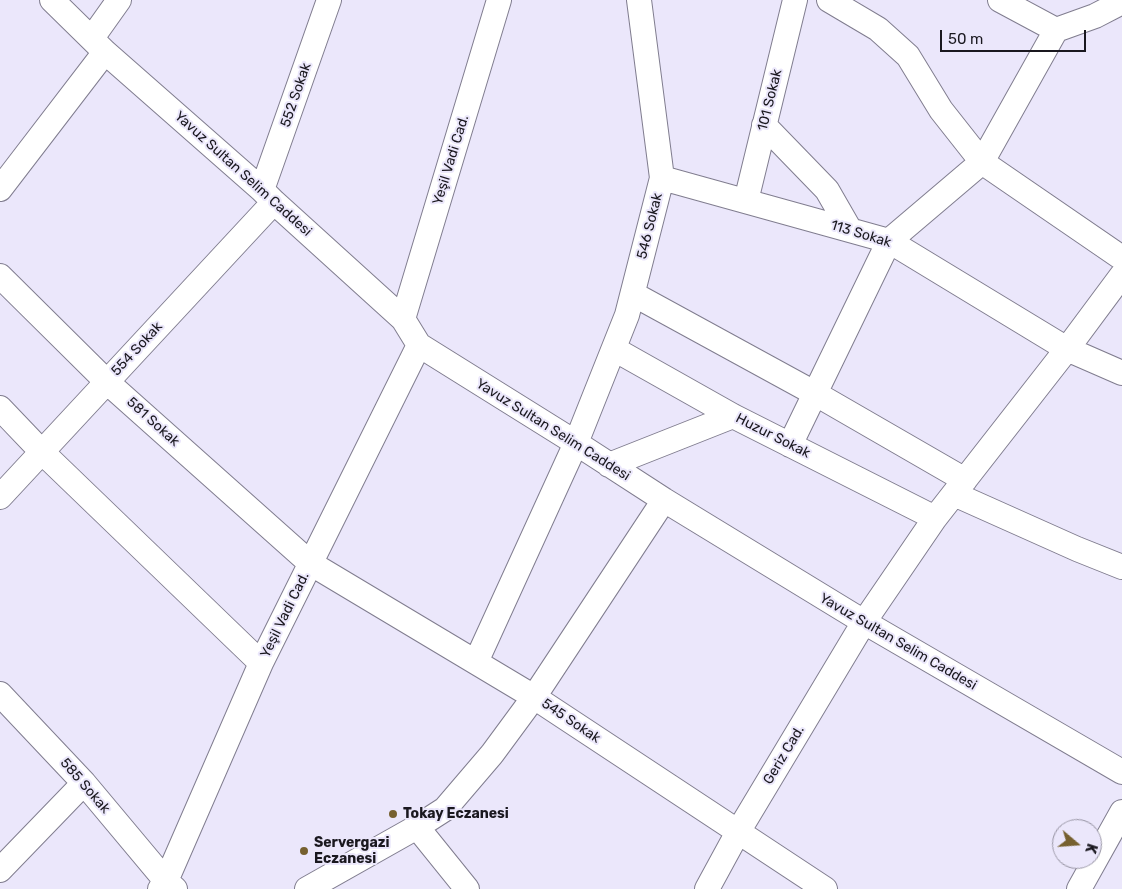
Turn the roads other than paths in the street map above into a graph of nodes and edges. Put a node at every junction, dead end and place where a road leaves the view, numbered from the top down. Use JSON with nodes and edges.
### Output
{"nodes":[{"id":1,"x":52,"y":0,"type":"edge"},
{"id":2,"x":119,"y":0,"type":"edge"},
{"id":3,"x":329,"y":0,"type":"edge"},
{"id":4,"x":499,"y":0,"type":"edge"},
{"id":5,"x":639,"y":0,"type":"edge"},
{"id":6,"x":795,"y":0,"type":"edge"},
{"id":7,"x":829,"y":0,"type":"edge"},
{"id":8,"x":1000,"y":0,"type":"edge"},
{"id":9,"x":1122,"y":2,"type":"edge"},
{"id":10,"x":1056,"y":30,"type":"junction"},
{"id":11,"x":98,"y":45,"type":"junction"},
{"id":12,"x":764,"y":125,"type":"junction"},
{"id":13,"x":982,"y":162,"type":"junction"},
{"id":14,"x":662,"y":178,"type":"junction"},
{"id":15,"x":0,"y":189,"type":"edge"},
{"id":16,"x":268,"y":196,"type":"junction"},
{"id":17,"x":746,"y":201,"type":"junction"},
{"id":18,"x":850,"y":230,"type":"junction"},
{"id":19,"x":890,"y":241,"type":"junction"},
{"id":20,"x":1122,"y":258,"type":"edge"},
{"id":21,"x":1122,"y":275,"type":"edge"},
{"id":22,"x":0,"y":276,"type":"edge"},
{"id":23,"x":632,"y":294,"type":"junction"},
{"id":24,"x":403,"y":319,"type":"junction"},
{"id":25,"x":419,"y":345,"type":"junction"},
{"id":26,"x":614,"y":349,"type":"junction"},
{"id":27,"x":1067,"y":349,"type":"junction"},
{"id":28,"x":1122,"y":373,"type":"edge"},
{"id":29,"x":107,"y":382,"type":"junction"},
{"id":30,"x":816,"y":394,"type":"junction"},
{"id":31,"x":0,"y":408,"type":"edge"},
{"id":32,"x":733,"y":416,"type":"junction"},
{"id":33,"x":576,"y":443,"type":"junction"},
{"id":34,"x":790,"y":445,"type":"junction"},
{"id":35,"x":42,"y":452,"type":"junction"},
{"id":36,"x":609,"y":465,"type":"junction"},
{"id":37,"x":959,"y":487,"type":"junction"},
{"id":38,"x":0,"y":497,"type":"edge"},
{"id":39,"x":664,"y":500,"type":"junction"},
{"id":40,"x":935,"y":518,"type":"junction"},
{"id":41,"x":310,"y":563,"type":"junction"},
{"id":42,"x":1122,"y":567,"type":"edge"},
{"id":43,"x":864,"y":622,"type":"junction"},
{"id":44,"x":476,"y":662,"type":"junction"},
{"id":45,"x":261,"y":663,"type":"junction"},
{"id":46,"x":0,"y":694,"type":"edge"},
{"id":47,"x":534,"y":697,"type":"junction"},
{"id":48,"x":1122,"y":772,"type":"edge"},
{"id":49,"x":84,"y":783,"type":"junction"},
{"id":50,"x":1122,"y":812,"type":"edge"},
{"id":51,"x":417,"y":827,"type":"junction"},
{"id":52,"x":738,"y":832,"type":"junction"},
{"id":53,"x":0,"y":870,"type":"edge"},
{"id":54,"x":167,"y":886,"type":"edge"},
{"id":55,"x":307,"y":889,"type":"edge"},
{"id":56,"x":467,"y":889,"type":"edge"},
{"id":57,"x":707,"y":889,"type":"edge"},
{"id":58,"x":825,"y":889,"type":"edge"},
{"id":59,"x":1079,"y":889,"type":"edge"}],
"edges":[{"from":1,"to":11,"type":"street","name":"Yavuz Sultan Selim Caddesi"},
{"from":2,"to":11,"type":"street"},
{"from":3,"to":16,"type":"street","name":"552 Sokak"},
{"from":4,"to":24,"type":"street","name":"Yeşil Vadi Cad."},
{"from":5,"to":14,"type":"street","name":"546 Sokak"},
{"from":6,"to":12,"type":"street","name":"101 Sokak"},
{"from":7,"to":13,"type":"street"},
{"from":8,"to":10,"type":"street"},
{"from":9,"to":10,"type":"street"},
{"from":10,"to":13,"type":"street"},
{"from":11,"to":15,"type":"street"},
{"from":11,"to":16,"type":"street","name":"Yavuz Sultan Selim Caddesi"},
{"from":12,"to":17,"type":"street","name":"101 Sokak"},
{"from":12,"to":18,"type":"street"},
{"from":13,"to":19,"type":"street"},
{"from":13,"to":20,"type":"street"},
{"from":14,"to":17,"type":"street","name":"113 Sokak"},
{"from":14,"to":23,"type":"street","name":"546 Sokak"},
{"from":16,"to":24,"type":"street","name":"Yavuz Sultan Selim Caddesi"},
{"from":16,"to":29,"type":"street","name":"554 Sokak"},
{"from":17,"to":18,"type":"street","name":"113 Sokak"},
{"from":18,"to":19,"type":"street","name":"113 Sokak"},
{"from":19,"to":27,"type":"street","name":"113 Sokak"},
{"from":19,"to":30,"type":"street"},
{"from":21,"to":27,"type":"street","name":"Geriz Cad."},
{"from":22,"to":29,"type":"street","name":"581 Sokak"},
{"from":23,"to":26,"type":"street","name":"546 Sokak"},
{"from":23,"to":30,"type":"street"},
{"from":24,"to":25,"type":"street","name":"Yavuz Sultan Selim Caddesi"},
{"from":25,"to":33,"type":"street","name":"Yavuz Sultan Selim Caddesi"},
{"from":25,"to":41,"type":"street","name":"Yeşil Vadi Cad."},
{"from":26,"to":32,"type":"street","name":"Huzur Sokak"},
{"from":26,"to":33,"type":"street","name":"546 Sokak"},
{"from":27,"to":28,"type":"street","name":"113 Sokak"},
{"from":27,"to":37,"type":"street","name":"Geriz Cad."},
{"from":29,"to":35,"type":"street","name":"554 Sokak"},
{"from":29,"to":41,"type":"street","name":"581 Sokak"},
{"from":30,"to":34,"type":"street"},
{"from":30,"to":37,"type":"street"},
{"from":31,"to":35,"type":"street"},
{"from":32,"to":34,"type":"street","name":"Huzur Sokak"},
{"from":32,"to":36,"type":"street"},
{"from":33,"to":36,"type":"street","name":"Yavuz Sultan Selim Caddesi"},
{"from":33,"to":44,"type":"street","name":"546 Sokak"},
{"from":34,"to":40,"type":"street","name":"Huzur Sokak"},
{"from":35,"to":38,"type":"street","name":"554 Sokak"},
{"from":35,"to":45,"type":"street"},
{"from":36,"to":39,"type":"street","name":"Yavuz Sultan Selim Caddesi"},
{"from":37,"to":40,"type":"street","name":"Geriz Cad."},
{"from":37,"to":42,"type":"street"},
{"from":39,"to":43,"type":"street","name":"Yavuz Sultan Selim Caddesi"},
{"from":39,"to":47,"type":"street"},
{"from":40,"to":43,"type":"street","name":"Geriz Cad."},
{"from":41,"to":44,"type":"street","name":"545 Sokak"},
{"from":41,"to":45,"type":"street","name":"Yeşil Vadi Cad."},
{"from":43,"to":48,"type":"street","name":"Yavuz Sultan Selim Caddesi"},
{"from":43,"to":52,"type":"street","name":"Geriz Cad."},
{"from":44,"to":47,"type":"street","name":"545 Sokak"},
{"from":45,"to":54,"type":"street","name":"Yeşil Vadi Cad."},
{"from":46,"to":49,"type":"street","name":"585 Sokak"},
{"from":47,"to":51,"type":"street"},
{"from":47,"to":52,"type":"street","name":"545 Sokak"},
{"from":49,"to":53,"type":"street"},
{"from":49,"to":54,"type":"street","name":"585 Sokak"},
{"from":50,"to":59,"type":"street"},
{"from":51,"to":55,"type":"street"},
{"from":51,"to":56,"type":"street"},
{"from":52,"to":57,"type":"street","name":"Geriz Cad."},
{"from":52,"to":58,"type":"street","name":"545 Sokak"}]}
